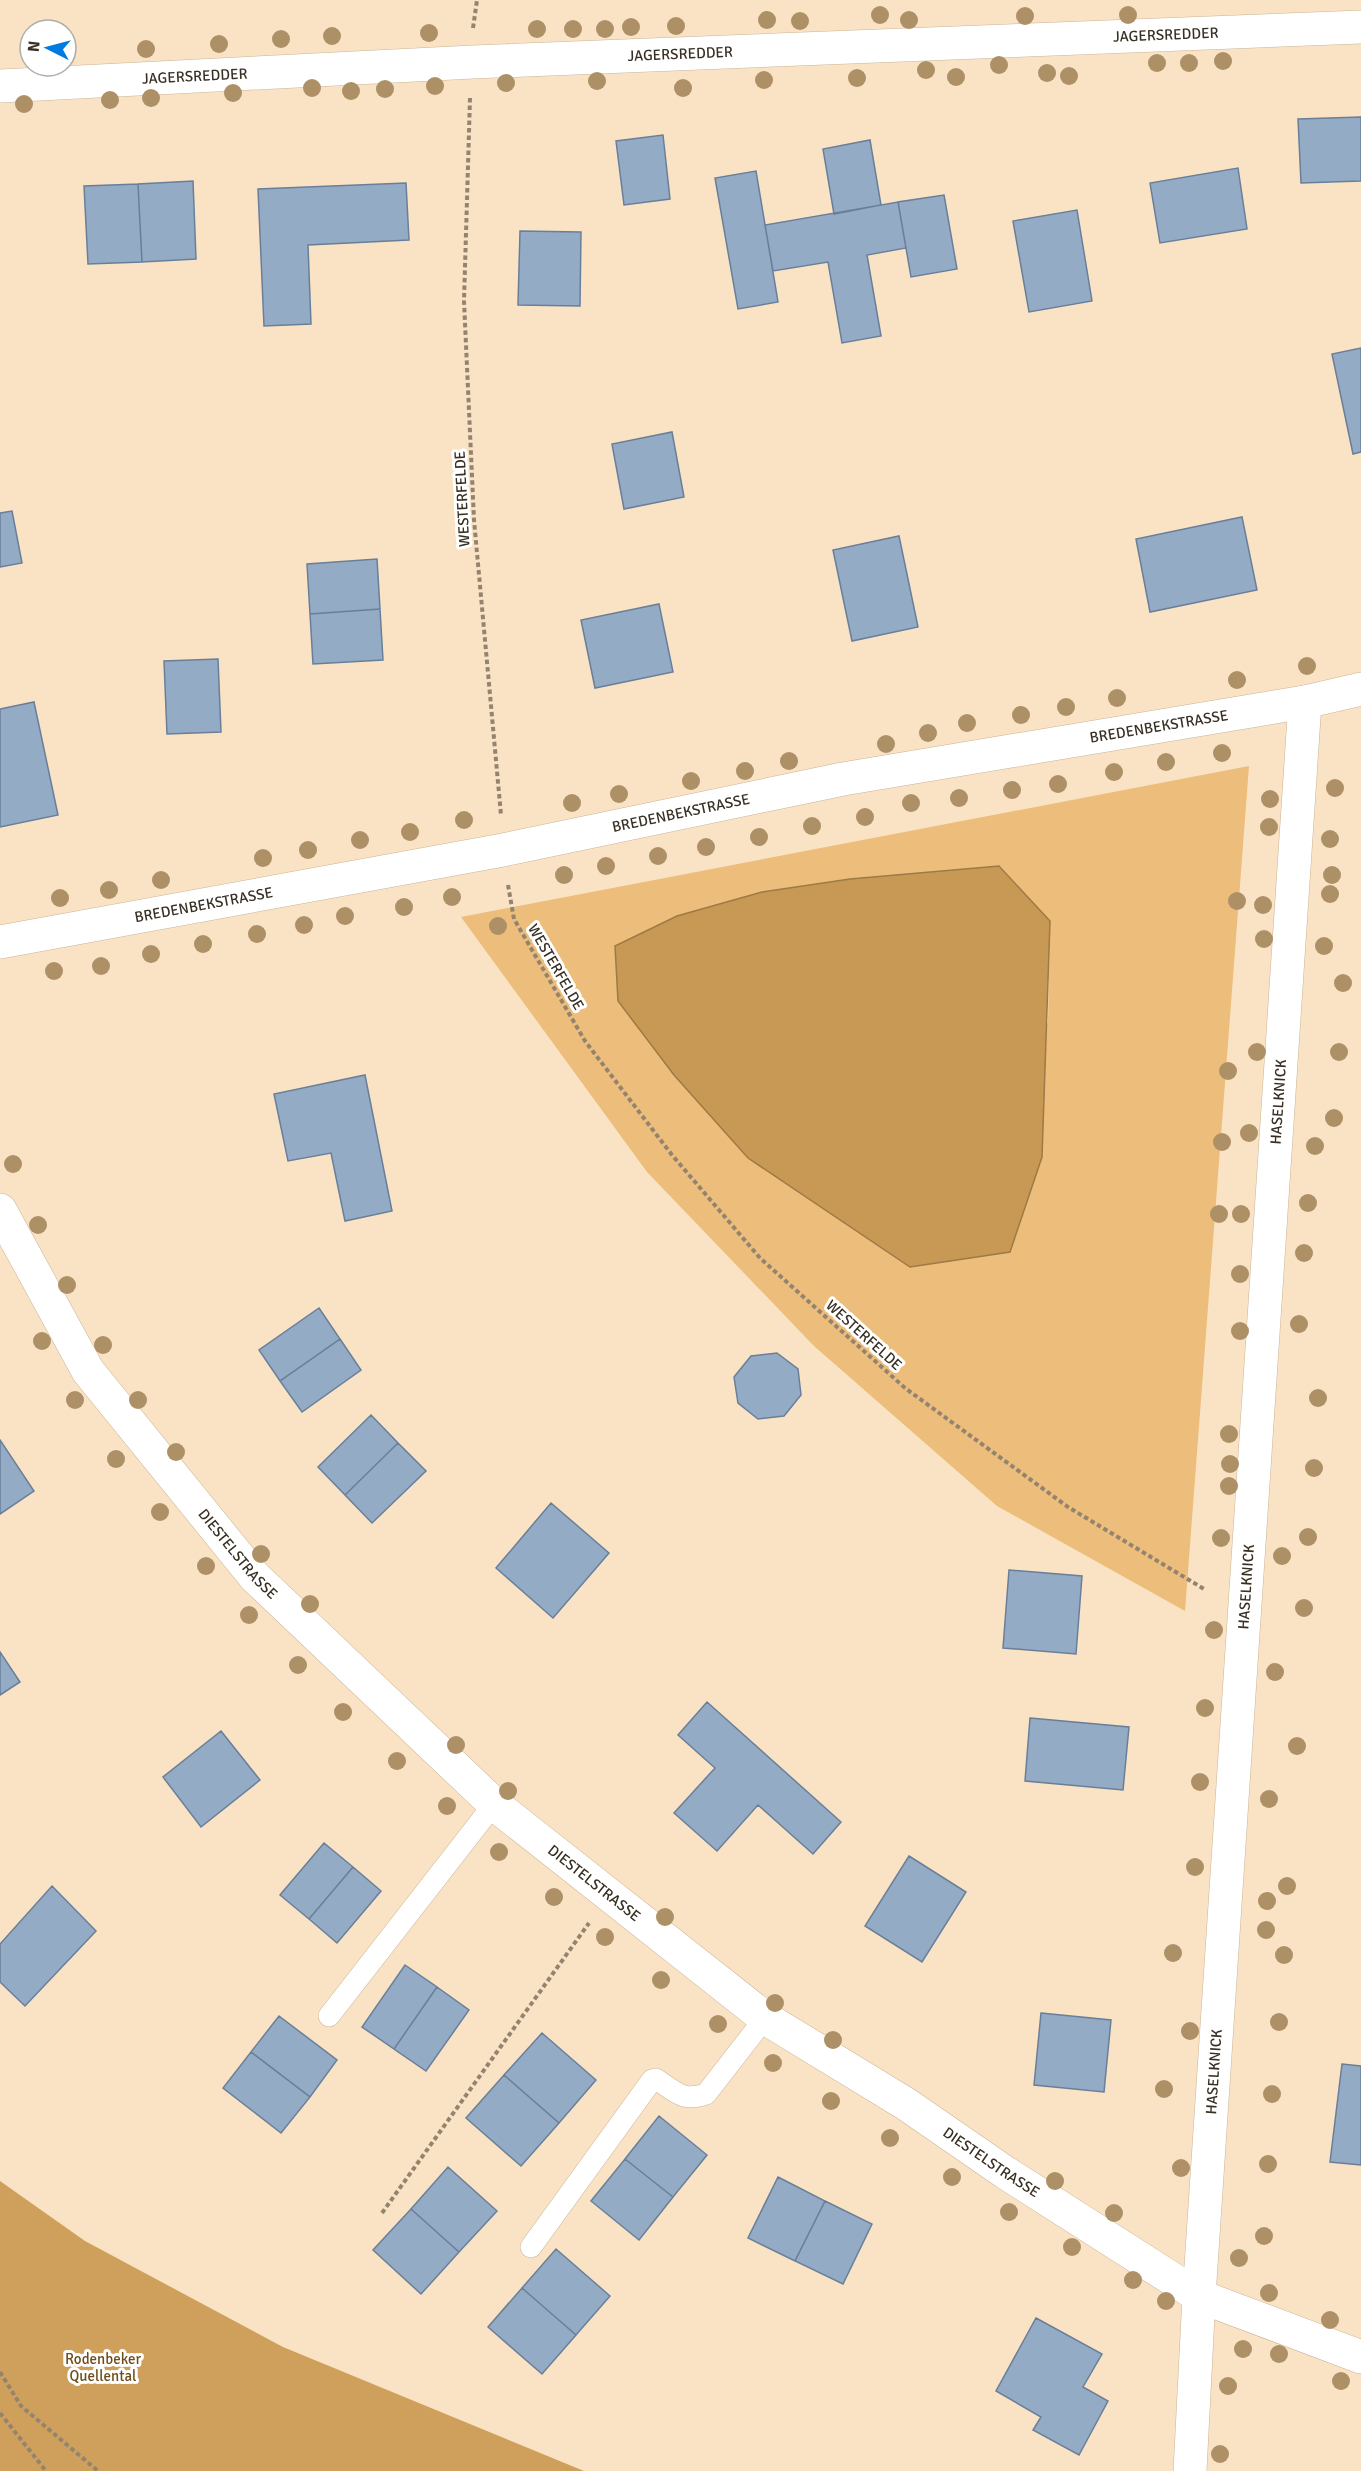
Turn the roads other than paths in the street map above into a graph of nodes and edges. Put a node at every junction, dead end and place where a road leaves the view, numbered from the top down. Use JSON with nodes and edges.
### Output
{"nodes":[{"id":1,"x":1361,"y":27,"type":"edge"},
{"id":2,"x":0,"y":86,"type":"edge"},
{"id":3,"x":1361,"y":689,"type":"edge"},
{"id":4,"x":1305,"y":702,"type":"junction"},
{"id":5,"x":0,"y":942,"type":"edge"},
{"id":6,"x":0,"y":1210,"type":"edge"},
{"id":7,"x":494,"y":1804,"type":"junction"},
{"id":8,"x":329,"y":2016,"type":"dead end"},
{"id":9,"x":765,"y":2018,"type":"junction"},
{"id":10,"x":531,"y":2247,"type":"dead end"},
{"id":11,"x":1199,"y":2296,"type":"junction"},
{"id":12,"x":1361,"y":2357,"type":"edge"},
{"id":13,"x":1190,"y":2471,"type":"edge"}],
"edges":[{"from":1,"to":2,"type":"street","name":"JAGERSREDDER"},
{"from":3,"to":4,"type":"street","name":"BREDENBEKSTRASSE"},
{"from":4,"to":5,"type":"street","name":"BREDENBEKSTRASSE"},
{"from":4,"to":11,"type":"street","name":"HASELKNICK"},
{"from":6,"to":7,"type":"street","name":"DIESTELSTRASSE"},
{"from":7,"to":8,"type":"lane"},
{"from":7,"to":9,"type":"street","name":"DIESTELSTRASSE"},
{"from":9,"to":10,"type":"lane"},
{"from":9,"to":11,"type":"street","name":"DIESTELSTRASSE"},
{"from":11,"to":12,"type":"street","name":"DIESTELSTRASSE"},
{"from":11,"to":13,"type":"street","name":"HASELKNICK"}]}
